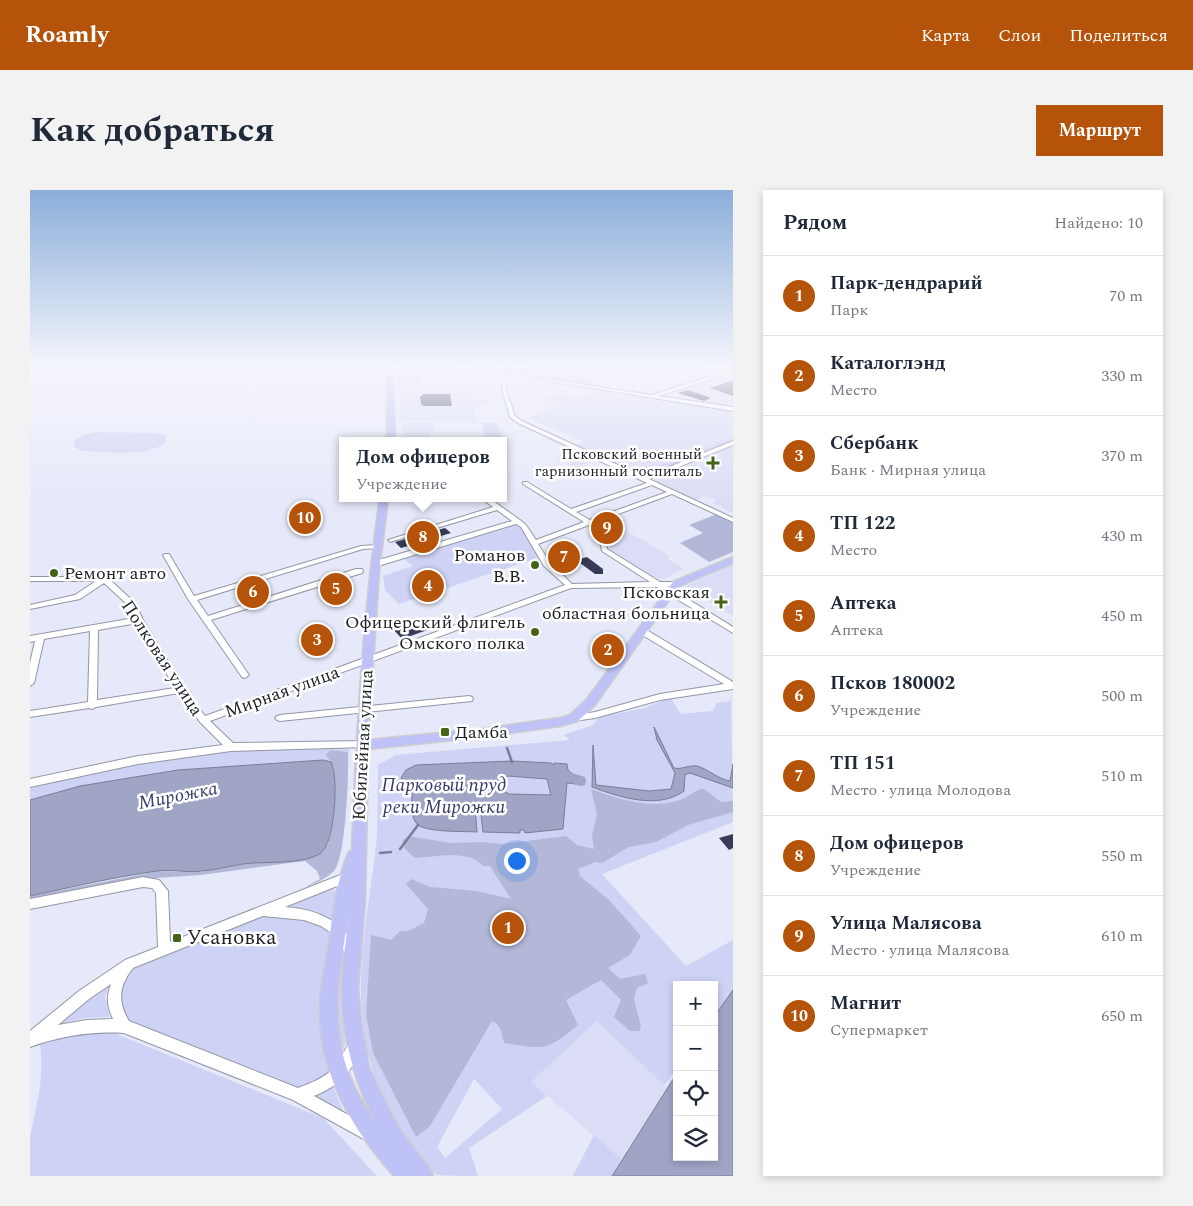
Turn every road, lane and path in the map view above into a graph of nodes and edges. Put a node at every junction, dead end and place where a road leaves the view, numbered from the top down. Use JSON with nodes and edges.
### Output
{"nodes":[{"id":1,"x":391,"y":412,"type":"edge"},
{"id":2,"x":511,"y":412,"type":"edge"},
{"id":3,"x":391,"y":437,"type":"edge"},
{"id":4,"x":732,"y":443,"type":"edge"},
{"id":5,"x":644,"y":479,"type":"junction"},
{"id":6,"x":525,"y":483,"type":"dead end"},
{"id":7,"x":653,"y":483,"type":"junction"},
{"id":8,"x":672,"y":492,"type":"junction"},
{"id":9,"x":383,"y":502,"type":"edge"},
{"id":10,"x":491,"y":502,"type":"edge"},
{"id":11,"x":499,"y":507,"type":"junction"},
{"id":12,"x":570,"y":512,"type":"junction"},
{"id":13,"x":518,"y":520,"type":"junction"},
{"id":14,"x":733,"y":520,"type":"edge"},
{"id":15,"x":589,"y":523,"type":"junction"},
{"id":16,"x":391,"y":540,"type":"dead end"},
{"id":17,"x":534,"y":543,"type":"junction"},
{"id":18,"x":377,"y":547,"type":"junction"},
{"id":19,"x":167,"y":555,"type":"dead end"},
{"id":20,"x":733,"y":560,"type":"edge"},
{"id":21,"x":375,"y":564,"type":"junction"},
{"id":22,"x":359,"y":571,"type":"dead end"},
{"id":23,"x":30,"y":579,"type":"edge"},
{"id":24,"x":104,"y":579,"type":"junction"},
{"id":25,"x":656,"y":583,"type":"junction"},
{"id":26,"x":570,"y":586,"type":"junction"},
{"id":27,"x":673,"y":588,"type":"junction"},
{"id":28,"x":192,"y":599,"type":"junction"},
{"id":29,"x":30,"y":607,"type":"edge"},
{"id":30,"x":206,"y":619,"type":"junction"},
{"id":31,"x":139,"y":620,"type":"junction"},
{"id":32,"x":94,"y":628,"type":"junction"},
{"id":33,"x":642,"y":631,"type":"junction"},
{"id":34,"x":733,"y":631,"type":"edge"},
{"id":35,"x":40,"y":637,"type":"junction"},
{"id":36,"x":30,"y":639,"type":"edge"},
{"id":37,"x":368,"y":661,"type":"junction"},
{"id":38,"x":245,"y":675,"type":"dead end"},
{"id":39,"x":30,"y":683,"type":"edge"},
{"id":40,"x":733,"y":686,"type":"edge"},
{"id":41,"x":181,"y":690,"type":"junction"},
{"id":42,"x":469,"y":698,"type":"dead end"},
{"id":43,"x":92,"y":706,"type":"junction"},
{"id":44,"x":364,"y":710,"type":"junction"},
{"id":45,"x":30,"y":714,"type":"edge"},
{"id":46,"x":280,"y":718,"type":"dead end"},
{"id":47,"x":574,"y":718,"type":"junction"},
{"id":48,"x":203,"y":720,"type":"junction"},
{"id":49,"x":362,"y":745,"type":"junction"},
{"id":50,"x":231,"y":747,"type":"junction"},
{"id":51,"x":30,"y":783,"type":"edge"},
{"id":52,"x":358,"y":843,"type":"junction"},
{"id":53,"x":348,"y":877,"type":"junction"},
{"id":54,"x":30,"y":904,"type":"edge"},
{"id":55,"x":261,"y":912,"type":"junction"},
{"id":56,"x":338,"y":931,"type":"junction"},
{"id":57,"x":164,"y":948,"type":"junction"},
{"id":58,"x":352,"y":954,"type":"junction"},
{"id":59,"x":129,"y":964,"type":"junction"},
{"id":60,"x":124,"y":1026,"type":"junction"},
{"id":61,"x":30,"y":1040,"type":"edge"},
{"id":62,"x":355,"y":1045,"type":"junction"},
{"id":63,"x":339,"y":1075,"type":"junction"},
{"id":64,"x":298,"y":1095,"type":"junction"},
{"id":65,"x":374,"y":1137,"type":"junction"},
{"id":66,"x":408,"y":1176,"type":"edge"},
{"id":67,"x":423,"y":1176,"type":"edge"}],
"edges":[{"from":1,"to":3,"type":"main road"},
{"from":2,"to":5,"type":"street"},
{"from":4,"to":5,"type":"street"},
{"from":5,"to":7,"type":"street"},
{"from":6,"to":12,"type":"street"},
{"from":7,"to":8,"type":"street"},
{"from":7,"to":12,"type":"street"},
{"from":8,"to":14,"type":"street"},
{"from":8,"to":15,"type":"street"},
{"from":9,"to":18,"type":"main road","name":"Юбилейная улица"},
{"from":10,"to":11,"type":"street"},
{"from":11,"to":13,"type":"street"},
{"from":11,"to":16,"type":"street"},
{"from":12,"to":15,"type":"street"},
{"from":13,"to":17,"type":"street"},
{"from":13,"to":21,"type":"street"},
{"from":15,"to":17,"type":"street"},
{"from":15,"to":25,"type":"street"},
{"from":17,"to":26,"type":"street"},
{"from":18,"to":21,"type":"main road","name":"Юбилейная улица"},
{"from":18,"to":28,"type":"street"},
{"from":19,"to":28,"type":"street"},
{"from":20,"to":27,"type":"main road"},
{"from":21,"to":37,"type":"main road","name":"Юбилейная улица"},
{"from":22,"to":30,"type":"street"},
{"from":23,"to":24,"type":"street"},
{"from":24,"to":29,"type":"street"},
{"from":24,"to":31,"type":"street","name":"Полковая улица"},
{"from":25,"to":26,"type":"street","name":"Мирная улица"},
{"from":25,"to":27,"type":"street"},
{"from":26,"to":37,"type":"street","name":"Мирная улица"},
{"from":27,"to":33,"type":"main road"},
{"from":27,"to":34,"type":"street"},
{"from":28,"to":30,"type":"street"},
{"from":30,"to":38,"type":"street"},
{"from":31,"to":32,"type":"street"},
{"from":31,"to":41,"type":"street","name":"Полковая улица"},
{"from":32,"to":35,"type":"street"},
{"from":32,"to":43,"type":"street"},
{"from":33,"to":40,"type":"street"},
{"from":33,"to":47,"type":"main road"},
{"from":35,"to":36,"type":"street"},
{"from":35,"to":39,"type":"street"},
{"from":37,"to":44,"type":"main road","name":"Юбилейная улица"},
{"from":37,"to":48,"type":"street","name":"Мирная улица"},
{"from":40,"to":47,"type":"street"},
{"from":41,"to":43,"type":"street"},
{"from":41,"to":48,"type":"street","name":"Полковая улица"},
{"from":42,"to":44,"type":"street"},
{"from":43,"to":45,"type":"street"},
{"from":44,"to":46,"type":"street"},
{"from":44,"to":49,"type":"main road","name":"Юбилейная улица"},
{"from":47,"to":49,"type":"main road"},
{"from":48,"to":50,"type":"street","name":"Полковая улица"},
{"from":49,"to":50,"type":"street"},
{"from":49,"to":52,"type":"main road","name":"Юбилейная улица"},
{"from":50,"to":51,"type":"street"},
{"from":52,"to":53,"type":"main road","name":"Юбилейная улица"},
{"from":52,"to":58,"type":"main road","name":"Юбилейная улица"},
{"from":53,"to":55,"type":"street"},
{"from":53,"to":56,"type":"main road","name":"Юбилейная улица"},
{"from":54,"to":57,"type":"street"},
{"from":55,"to":56,"type":"street"},
{"from":55,"to":57,"type":"street"},
{"from":56,"to":58,"type":"street"},
{"from":56,"to":63,"type":"main road","name":"Юбилейная улица"},
{"from":57,"to":59,"type":"street"},
{"from":58,"to":62,"type":"main road","name":"Юбилейная улица"},
{"from":59,"to":60,"type":"street"},
{"from":59,"to":61,"type":"street"},
{"from":60,"to":61,"type":"street"},
{"from":60,"to":64,"type":"street"},
{"from":62,"to":63,"type":"street"},
{"from":62,"to":67,"type":"main road","name":"Юбилейная улица"},
{"from":63,"to":64,"type":"street"},
{"from":63,"to":65,"type":"main road","name":"Юбилейная улица"},
{"from":64,"to":65,"type":"street"},
{"from":65,"to":66,"type":"main road","name":"Юбилейная улица"}]}
